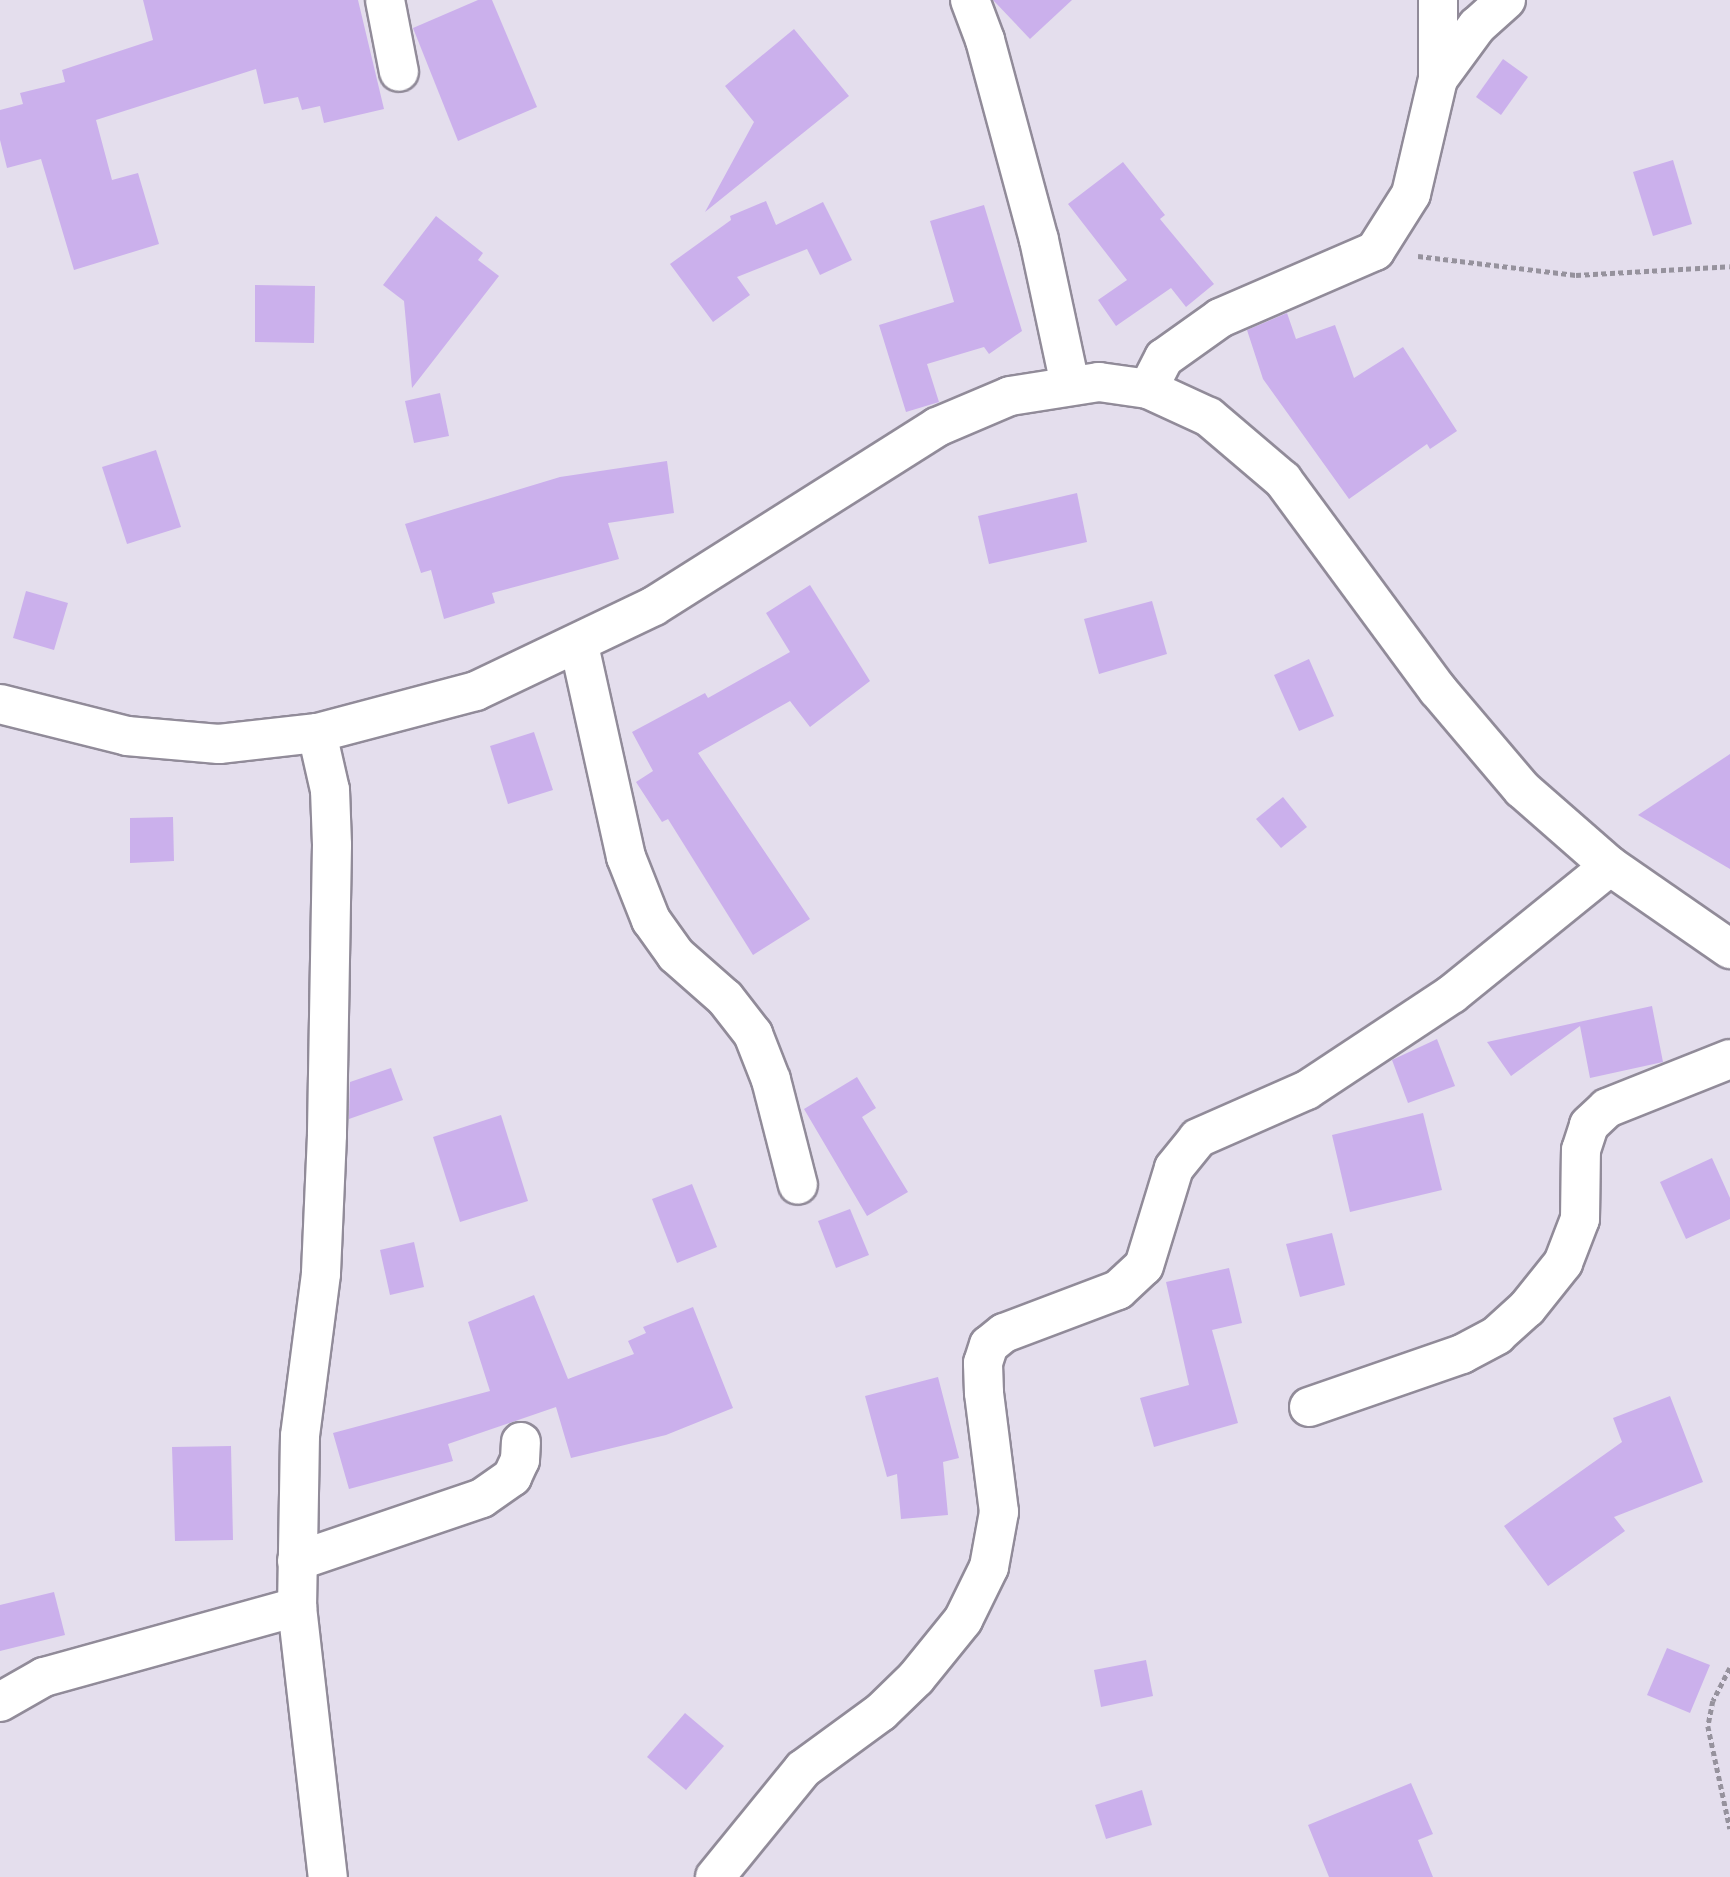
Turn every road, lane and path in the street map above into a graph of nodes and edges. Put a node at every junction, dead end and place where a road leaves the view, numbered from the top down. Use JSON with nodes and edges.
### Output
{"nodes":[{"id":1,"x":385,"y":0,"type":"edge"},
{"id":2,"x":970,"y":0,"type":"edge"},
{"id":3,"x":1438,"y":0,"type":"edge"},
{"id":4,"x":1506,"y":0,"type":"edge"},
{"id":5,"x":399,"y":72,"type":"dead end"},
{"id":6,"x":1438,"y":79,"type":"junction"},
{"id":7,"x":1375,"y":251,"type":"junction"},
{"id":8,"x":1730,"y":266,"type":"edge"},
{"id":9,"x":1070,"y":385,"type":"junction"},
{"id":10,"x":1148,"y":389,"type":"junction"},
{"id":11,"x":579,"y":645,"type":"junction"},
{"id":12,"x":0,"y":704,"type":"edge"},
{"id":13,"x":317,"y":733,"type":"junction"},
{"id":14,"x":1610,"y":866,"type":"junction"},
{"id":15,"x":1730,"y":949,"type":"edge"},
{"id":16,"x":1730,"y":1059,"type":"edge"},
{"id":17,"x":798,"y":1185,"type":"dead end"},
{"id":18,"x":1309,"y":1407,"type":"dead end"},
{"id":19,"x":522,"y":1442,"type":"dead end"},
{"id":20,"x":297,"y":1560,"type":"junction"},
{"id":21,"x":296,"y":1607,"type":"junction"},
{"id":22,"x":1730,"y":1668,"type":"edge"},
{"id":23,"x":0,"y":1702,"type":"edge"},
{"id":24,"x":1730,"y":1829,"type":"edge"},
{"id":25,"x":328,"y":1877,"type":"edge"},
{"id":26,"x":715,"y":1877,"type":"edge"}],
"edges":[{"from":1,"to":5,"type":"street"},
{"from":2,"to":9,"type":"street"},
{"from":3,"to":6,"type":"street"},
{"from":4,"to":6,"type":"street"},
{"from":6,"to":7,"type":"street"},
{"from":7,"to":8,"type":"path"},
{"from":7,"to":10,"type":"street"},
{"from":9,"to":10,"type":"street"},
{"from":9,"to":11,"type":"street"},
{"from":10,"to":14,"type":"street"},
{"from":11,"to":13,"type":"street"},
{"from":11,"to":17,"type":"street"},
{"from":12,"to":13,"type":"street"},
{"from":13,"to":20,"type":"street"},
{"from":14,"to":15,"type":"street"},
{"from":14,"to":26,"type":"street"},
{"from":16,"to":18,"type":"street"},
{"from":19,"to":20,"type":"street"},
{"from":20,"to":21,"type":"street"},
{"from":21,"to":23,"type":"street"},
{"from":21,"to":25,"type":"street"},
{"from":22,"to":24,"type":"path"}]}
